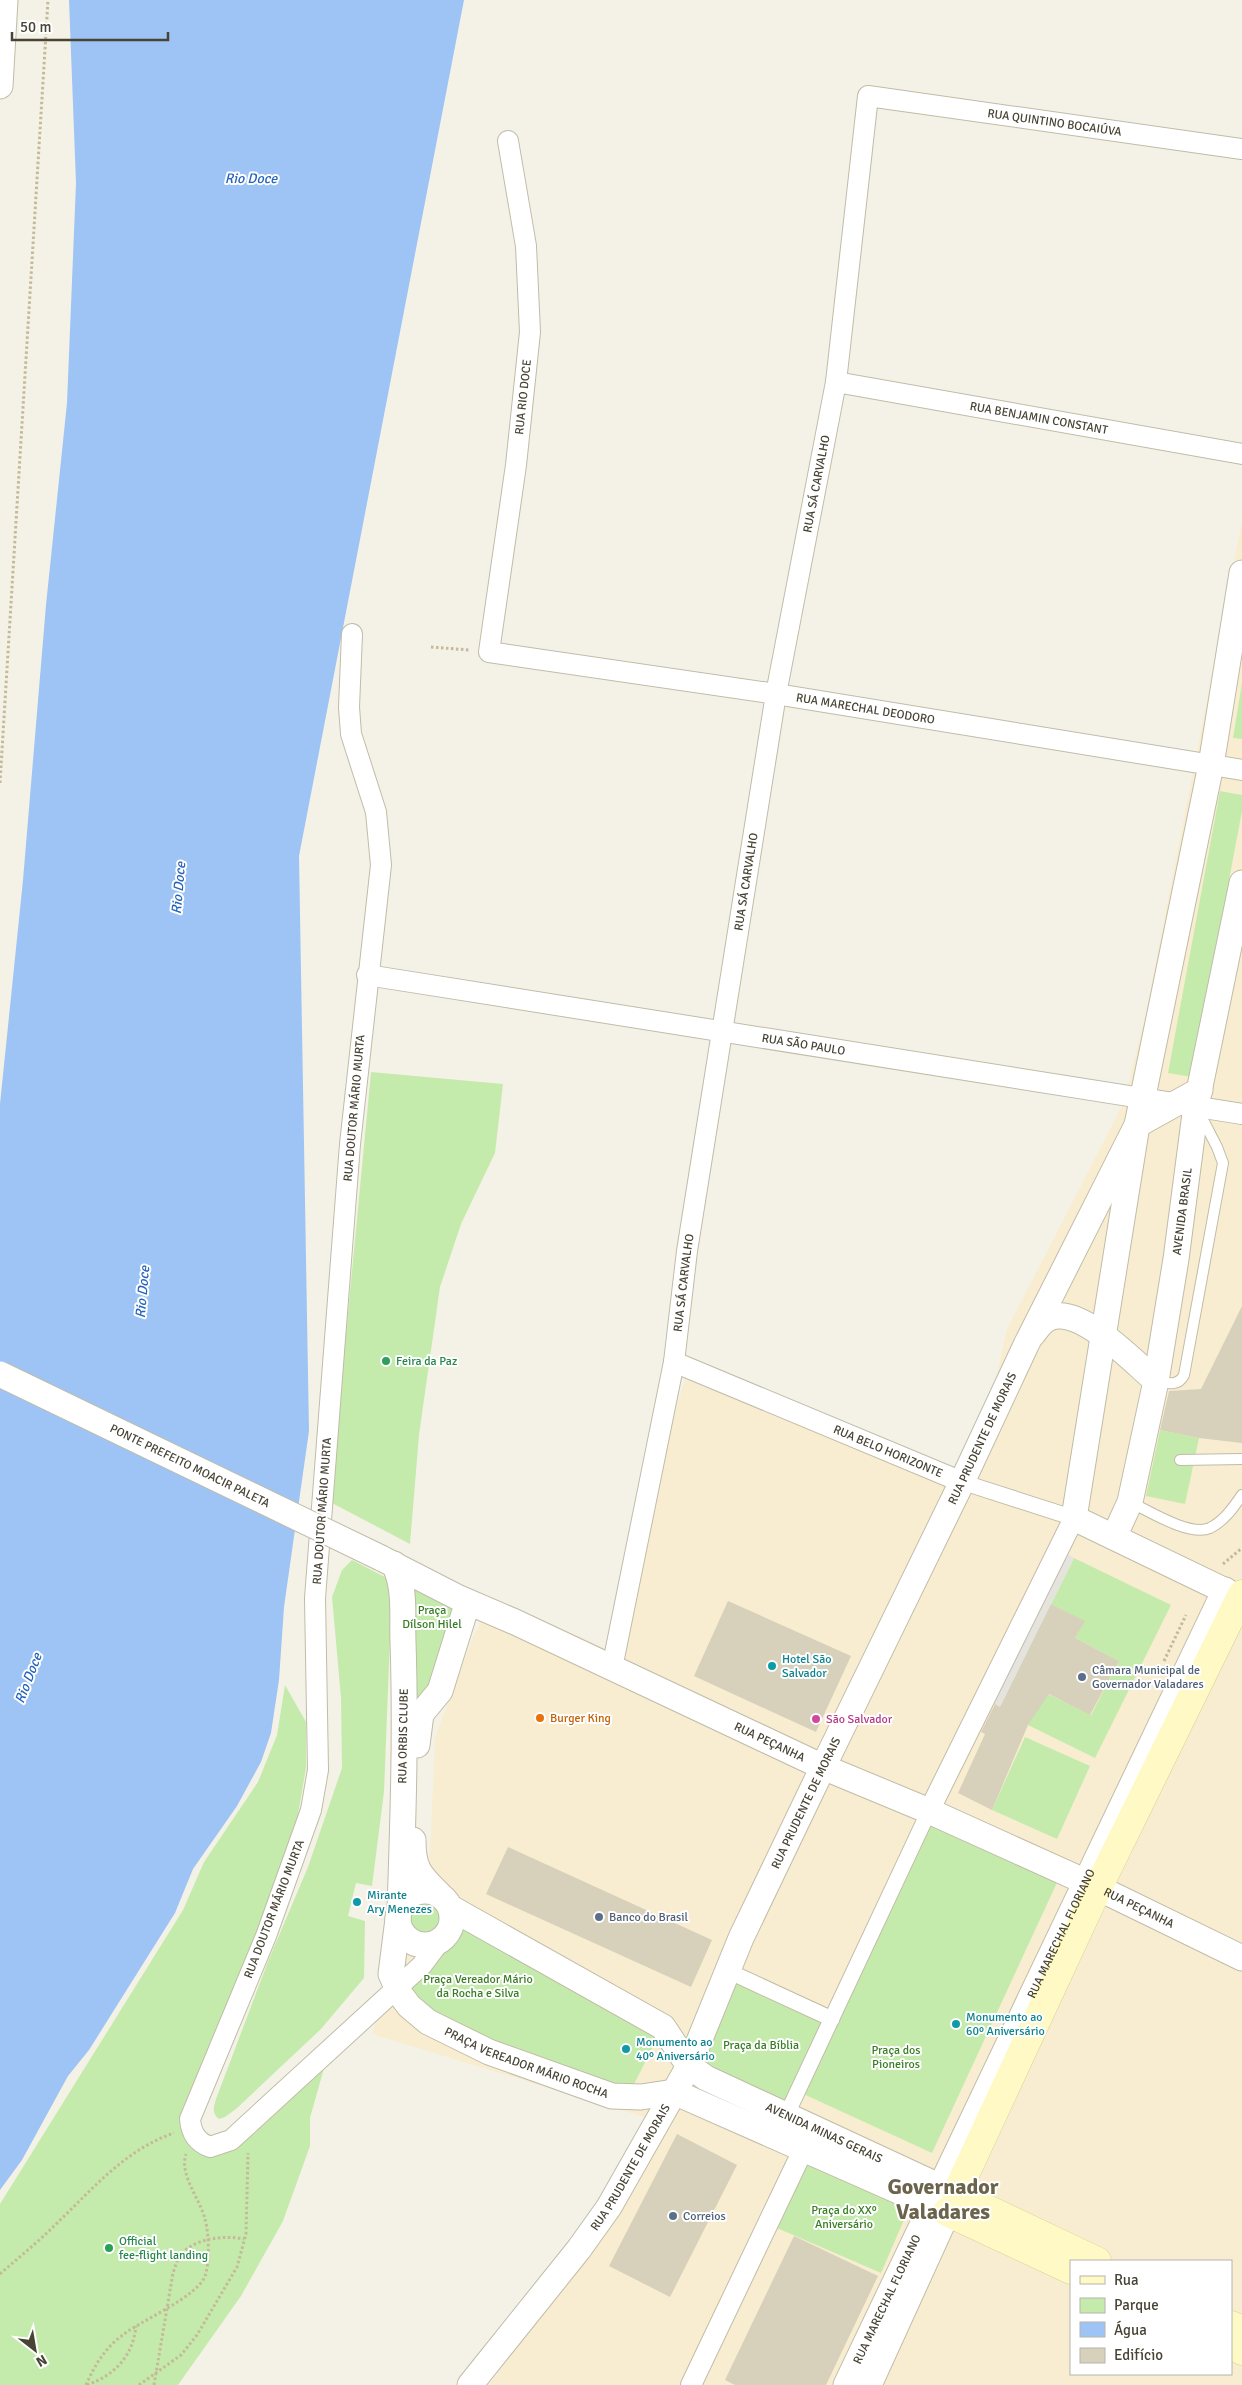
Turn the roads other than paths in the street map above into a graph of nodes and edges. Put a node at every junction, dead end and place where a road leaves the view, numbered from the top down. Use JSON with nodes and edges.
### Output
{"nodes":[{"id":1,"x":5,"y":0,"type":"edge"},
{"id":2,"x":0,"y":86,"type":"edge"},
{"id":3,"x":868,"y":96,"type":"joint"},
{"id":4,"x":508,"y":141,"type":"dead end"},
{"id":5,"x":1242,"y":149,"type":"edge"},
{"id":6,"x":836,"y":382,"type":"junction"},
{"id":7,"x":1242,"y":454,"type":"edge"},
{"id":8,"x":1242,"y":573,"type":"edge"},
{"id":9,"x":352,"y":634,"type":"dead end"},
{"id":10,"x":489,"y":652,"type":"joint"},
{"id":11,"x":776,"y":694,"type":"junction"},
{"id":12,"x":1212,"y":765,"type":"junction"},
{"id":13,"x":1242,"y":770,"type":"edge"},
{"id":14,"x":1242,"y":883,"type":"edge"},
{"id":15,"x":367,"y":975,"type":"junction"},
{"id":16,"x":723,"y":1031,"type":"junction"},
{"id":17,"x":1144,"y":1096,"type":"junction"},
{"id":18,"x":1192,"y":1099,"type":"junction"},
{"id":19,"x":1242,"y":1114,"type":"edge"},
{"id":20,"x":1137,"y":1125,"type":"junction"},
{"id":21,"x":1104,"y":1338,"type":"junction"},
{"id":22,"x":1026,"y":1345,"type":"junction"},
{"id":23,"x":674,"y":1362,"type":"junction"},
{"id":24,"x":0,"y":1374,"type":"edge"},
{"id":25,"x":1156,"y":1381,"type":"junction"},
{"id":26,"x":1242,"y":1458,"type":"edge"},
{"id":27,"x":1180,"y":1460,"type":"dead end"},
{"id":28,"x":962,"y":1482,"type":"junction"},
{"id":29,"x":1242,"y":1495,"type":"edge"},
{"id":30,"x":1130,"y":1502,"type":"junction"},
{"id":31,"x":1074,"y":1518,"type":"junction"},
{"id":32,"x":1114,"y":1537,"type":"junction"},
{"id":33,"x":387,"y":1561,"type":"joint"},
{"id":34,"x":410,"y":1584,"type":"junction"},
{"id":35,"x":1237,"y":1595,"type":"edge"},
{"id":36,"x":467,"y":1606,"type":"junction"},
{"id":37,"x":612,"y":1668,"type":"junction"},
{"id":38,"x":405,"y":1688,"type":"junction"},
{"id":39,"x":441,"y":1688,"type":"junction"},
{"id":40,"x":822,"y":1767,"type":"junction"},
{"id":41,"x":929,"y":1811,"type":"junction"},
{"id":42,"x":1092,"y":1885,"type":"junction"},
{"id":43,"x":445,"y":1901,"type":"junction"},
{"id":44,"x":399,"y":1914,"type":"junction"},
{"id":45,"x":440,"y":1941,"type":"junction"},
{"id":46,"x":1242,"y":1958,"type":"edge"},
{"id":47,"x":728,"y":1971,"type":"junction"},
{"id":48,"x":402,"y":1997,"type":"junction"},
{"id":49,"x":832,"y":2019,"type":"junction"},
{"id":50,"x":689,"y":2066,"type":"junction"},
{"id":51,"x":674,"y":2092,"type":"junction"},
{"id":52,"x":786,"y":2116,"type":"junction"},
{"id":53,"x":803,"y":2150,"type":"junction"},
{"id":54,"x":944,"y":2200,"type":"junction"},
{"id":55,"x":1094,"y":2260,"type":"edge"},
{"id":56,"x":1070,"y":2269,"type":"edge"},
{"id":57,"x":470,"y":2385,"type":"edge"},
{"id":58,"x":691,"y":2385,"type":"edge"},
{"id":59,"x":846,"y":2385,"type":"edge"},
{"id":60,"x":869,"y":2385,"type":"edge"}],
"edges":[{"from":1,"to":2,"type":"street"},
{"from":3,"to":5,"type":"street","name":"RUA QUINTINO BOCAIÚVA"},
{"from":3,"to":6,"type":"street","name":"RUA SÁ CARVALHO"},
{"from":4,"to":10,"type":"street","name":"RUA RIO DOCE"},
{"from":6,"to":7,"type":"street","name":"RUA BENJAMIN CONSTANT"},
{"from":6,"to":11,"type":"street","name":"RUA SÁ CARVALHO"},
{"from":8,"to":12,"type":"street"},
{"from":9,"to":15,"type":"street","name":"RUA DOUTOR MÁRIO MURTA"},
{"from":10,"to":11,"type":"street","name":"RUA MARECHAL DEODORO"},
{"from":11,"to":12,"type":"street","name":"RUA MARECHAL DEODORO"},
{"from":11,"to":16,"type":"street","name":"RUA SÁ CARVALHO"},
{"from":12,"to":13,"type":"street","name":"RUA MARECHAL DEODORO"},
{"from":12,"to":17,"type":"street"},
{"from":14,"to":18,"type":"street","name":"AVENIDA BRASIL"},
{"from":15,"to":16,"type":"street","name":"RUA SÃO PAULO"},
{"from":15,"to":48,"type":"street","name":"RUA DOUTOR MÁRIO MURTA"},
{"from":16,"to":17,"type":"street","name":"RUA SÃO PAULO"},
{"from":16,"to":23,"type":"street","name":"RUA SÁ CARVALHO"},
{"from":17,"to":18,"type":"street","name":"RUA SÃO PAULO"},
{"from":17,"to":20,"type":"street"},
{"from":18,"to":19,"type":"street","name":"RUA SÃO PAULO"},
{"from":18,"to":20,"type":"street"},
{"from":18,"to":25,"type":"street","name":"AVENIDA BRASIL"},
{"from":18,"to":25,"type":"lane"},
{"from":20,"to":21,"type":"street"},
{"from":20,"to":22,"type":"street","name":"RUA PRUDENTE DE MORAIS"},
{"from":21,"to":22,"type":"street"},
{"from":21,"to":25,"type":"street"},
{"from":21,"to":31,"type":"street"},
{"from":22,"to":28,"type":"street","name":"RUA PRUDENTE DE MORAIS"},
{"from":23,"to":28,"type":"street","name":"RUA BELO HORIZONTE"},
{"from":23,"to":37,"type":"street","name":"RUA SÁ CARVALHO"},
{"from":24,"to":33,"type":"street","name":"PONTE PREFEITO MOACIR PALETA","bridge":true},
{"from":25,"to":30,"type":"street","name":"AVENIDA BRASIL"},
{"from":26,"to":27,"type":"lane"},
{"from":28,"to":31,"type":"street","name":"RUA BELO HORIZONTE"},
{"from":28,"to":40,"type":"street","name":"RUA PRUDENTE DE MORAIS"},
{"from":29,"to":30,"type":"lane"},
{"from":30,"to":32,"type":"street","name":"AVENIDA BRASIL"},
{"from":31,"to":32,"type":"street","name":"RUA BELO HORIZONTE"},
{"from":31,"to":41,"type":"street"},
{"from":32,"to":35,"type":"street","name":"RUA BELO HORIZONTE"},
{"from":33,"to":34,"type":"street","name":"RUA ORBIS CLUBE"},
{"from":34,"to":36,"type":"street","name":"RUA PEÇANHA"},
{"from":34,"to":38,"type":"street","name":"RUA ORBIS CLUBE"},
{"from":35,"to":42,"type":"main road","name":"RUA MARECHAL FLORIANO"},
{"from":36,"to":37,"type":"street","name":"RUA PEÇANHA"},
{"from":36,"to":39,"type":"street","name":"RUA ORBIS CLUBE"},
{"from":37,"to":40,"type":"street","name":"RUA PEÇANHA"},
{"from":38,"to":39,"type":"street"},
{"from":38,"to":44,"type":"street","name":"RUA ORBIS CLUBE"},
{"from":39,"to":43,"type":"street","name":"RUA ORBIS CLUBE"},
{"from":40,"to":41,"type":"street","name":"RUA PEÇANHA"},
{"from":40,"to":47,"type":"street","name":"RUA PRUDENTE DE MORAIS"},
{"from":41,"to":42,"type":"street","name":"RUA PEÇANHA"},
{"from":41,"to":49,"type":"street"},
{"from":42,"to":46,"type":"street","name":"RUA PEÇANHA"},
{"from":42,"to":54,"type":"main road","name":"RUA MARECHAL FLORIANO"},
{"from":43,"to":44,"type":"street"},
{"from":43,"to":45,"type":"street"},
{"from":43,"to":50,"type":"street"},
{"from":44,"to":45,"type":"street"},
{"from":44,"to":48,"type":"street"},
{"from":45,"to":48,"type":"street"},
{"from":47,"to":49,"type":"street"},
{"from":47,"to":50,"type":"street","name":"RUA PRUDENTE DE MORAIS"},
{"from":48,"to":51,"type":"street","name":"PRAÇA VEREADOR MÁRIO ROCHA"},
{"from":49,"to":52,"type":"street"},
{"from":50,"to":51,"type":"street","name":"RUA PRUDENTE DE MORAIS"},
{"from":50,"to":52,"type":"street","name":"AVENIDA MINAS GERAIS"},
{"from":51,"to":53,"type":"street","name":"AVENIDA MINAS GERAIS"},
{"from":51,"to":57,"type":"street","name":"RUA PRUDENTE DE MORAIS"},
{"from":52,"to":54,"type":"street","name":"AVENIDA MINAS GERAIS"},
{"from":53,"to":54,"type":"street","name":"AVENIDA MINAS GERAIS"},
{"from":53,"to":58,"type":"street"},
{"from":54,"to":55,"type":"main road","name":"AVENIDA MINAS GERAIS"},
{"from":54,"to":56,"type":"main road","name":"AVENIDA MINAS GERAIS"},
{"from":54,"to":59,"type":"street","name":"RUA MARECHAL FLORIANO"},
{"from":54,"to":60,"type":"street","name":"RUA MARECHAL FLORIANO"}]}
